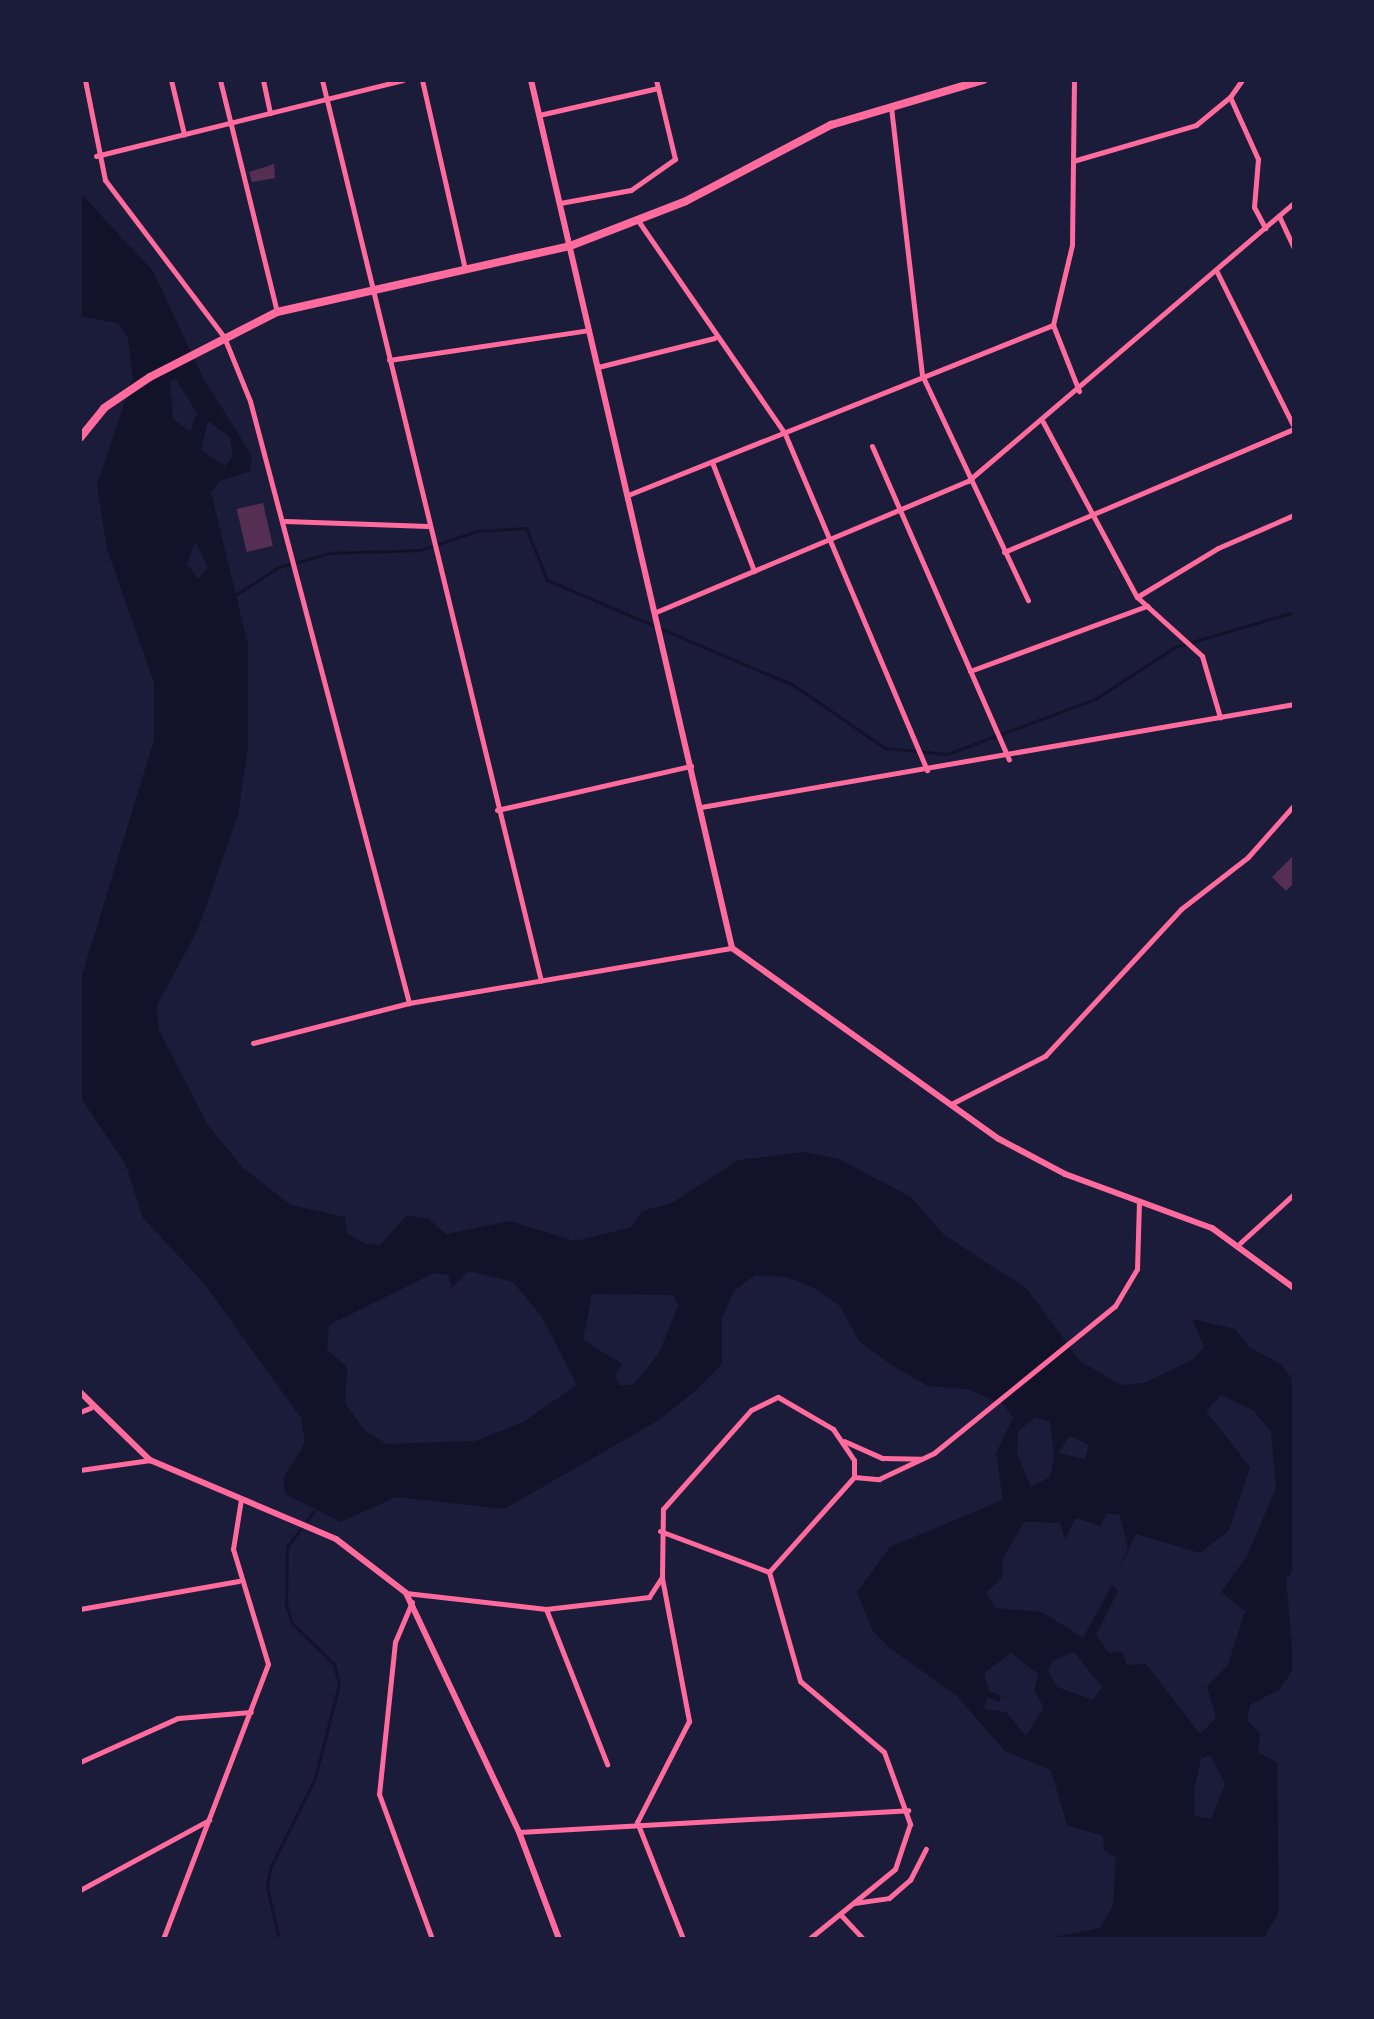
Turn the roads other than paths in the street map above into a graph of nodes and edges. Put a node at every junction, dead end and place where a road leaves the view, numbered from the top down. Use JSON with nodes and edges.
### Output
{"nodes":[{"id":1,"x":85,"y":80,"type":"edge"},
{"id":2,"x":171,"y":80,"type":"edge"},
{"id":3,"x":220,"y":80,"type":"edge"},
{"id":4,"x":263,"y":80,"type":"edge"},
{"id":5,"x":322,"y":80,"type":"edge"},
{"id":6,"x":403,"y":80,"type":"edge"},
{"id":7,"x":422,"y":80,"type":"edge"},
{"id":8,"x":531,"y":80,"type":"edge"},
{"id":9,"x":656,"y":80,"type":"edge"},
{"id":10,"x":983,"y":80,"type":"edge"},
{"id":11,"x":1074,"y":80,"type":"edge"},
{"id":12,"x":1242,"y":80,"type":"edge"},
{"id":13,"x":658,"y":88,"type":"junction"},
{"id":14,"x":1230,"y":97,"type":"junction"},
{"id":15,"x":327,"y":99,"type":"junction"},
{"id":16,"x":891,"y":104,"type":"junction"},
{"id":17,"x":270,"y":113,"type":"junction"},
{"id":18,"x":539,"y":115,"type":"junction"},
{"id":19,"x":232,"y":122,"type":"junction"},
{"id":20,"x":184,"y":134,"type":"junction"},
{"id":21,"x":96,"y":156,"type":"junction"},
{"id":22,"x":1073,"y":161,"type":"junction"},
{"id":23,"x":560,"y":203,"type":"junction"},
{"id":24,"x":1294,"y":203,"type":"edge"},
{"id":25,"x":1279,"y":216,"type":"junction"},
{"id":26,"x":639,"y":222,"type":"junction"},
{"id":27,"x":1265,"y":228,"type":"junction"},
{"id":28,"x":570,"y":246,"type":"junction"},
{"id":29,"x":1294,"y":248,"type":"edge"},
{"id":30,"x":465,"y":269,"type":"junction"},
{"id":31,"x":1216,"y":270,"type":"junction"},
{"id":32,"x":373,"y":290,"type":"junction"},
{"id":33,"x":277,"y":312,"type":"junction"},
{"id":34,"x":1053,"y":325,"type":"junction"},
{"id":35,"x":589,"y":330,"type":"junction"},
{"id":36,"x":224,"y":337,"type":"junction"},
{"id":37,"x":714,"y":338,"type":"junction"},
{"id":38,"x":389,"y":360,"type":"junction"},
{"id":39,"x":598,"y":367,"type":"junction"},
{"id":40,"x":922,"y":375,"type":"junction"},
{"id":41,"x":1079,"y":391,"type":"junction"},
{"id":42,"x":1043,"y":422,"type":"junction"},
{"id":43,"x":1294,"y":428,"type":"edge"},
{"id":44,"x":785,"y":434,"type":"junction"},
{"id":45,"x":80,"y":438,"type":"edge"},
{"id":46,"x":872,"y":446,"type":"dead end"},
{"id":47,"x":712,"y":462,"type":"junction"},
{"id":48,"x":968,"y":481,"type":"junction"},
{"id":49,"x":628,"y":495,"type":"junction"},
{"id":50,"x":899,"y":510,"type":"junction"},
{"id":51,"x":1089,"y":511,"type":"junction"},
{"id":52,"x":1294,"y":515,"type":"edge"},
{"id":53,"x":285,"y":521,"type":"junction"},
{"id":54,"x":428,"y":526,"type":"junction"},
{"id":55,"x":828,"y":541,"type":"junction"},
{"id":56,"x":1004,"y":552,"type":"junction"},
{"id":57,"x":754,"y":571,"type":"junction"},
{"id":58,"x":1137,"y":597,"type":"junction"},
{"id":59,"x":1028,"y":600,"type":"dead end"},
{"id":60,"x":1148,"y":606,"type":"junction"},
{"id":61,"x":656,"y":612,"type":"junction"},
{"id":62,"x":970,"y":671,"type":"junction"},
{"id":63,"x":1294,"y":704,"type":"edge"},
{"id":64,"x":1220,"y":717,"type":"junction"},
{"id":65,"x":1009,"y":759,"type":"junction"},
{"id":66,"x":691,"y":766,"type":"junction"},
{"id":67,"x":927,"y":770,"type":"junction"},
{"id":68,"x":1294,"y":805,"type":"edge"},
{"id":69,"x":701,"y":807,"type":"junction"},
{"id":70,"x":497,"y":810,"type":"junction"},
{"id":71,"x":732,"y":948,"type":"junction"},
{"id":72,"x":541,"y":981,"type":"junction"},
{"id":73,"x":409,"y":1003,"type":"junction"},
{"id":74,"x":253,"y":1043,"type":"dead end"},
{"id":75,"x":951,"y":1104,"type":"junction"},
{"id":76,"x":1294,"y":1194,"type":"edge"},
{"id":77,"x":1139,"y":1200,"type":"junction"},
{"id":78,"x":1240,"y":1243,"type":"junction"},
{"id":79,"x":1294,"y":1288,"type":"edge"},
{"id":80,"x":80,"y":1392,"type":"edge"},
{"id":81,"x":90,"y":1408,"type":"junction"},
{"id":82,"x":80,"y":1412,"type":"edge"},
{"id":83,"x":843,"y":1441,"type":"junction"},
{"id":84,"x":921,"y":1459,"type":"junction"},
{"id":85,"x":150,"y":1460,"type":"junction"},
{"id":86,"x":80,"y":1470,"type":"edge"},
{"id":87,"x":854,"y":1477,"type":"junction"},
{"id":88,"x":241,"y":1499,"type":"junction"},
{"id":89,"x":660,"y":1531,"type":"junction"},
{"id":90,"x":769,"y":1572,"type":"junction"},
{"id":91,"x":662,"y":1577,"type":"junction"},
{"id":92,"x":239,"y":1581,"type":"junction"},
{"id":93,"x":406,"y":1593,"type":"junction"},
{"id":94,"x":412,"y":1602,"type":"junction"},
{"id":95,"x":80,"y":1609,"type":"edge"},
{"id":96,"x":546,"y":1609,"type":"junction"},
{"id":97,"x":251,"y":1712,"type":"junction"},
{"id":98,"x":80,"y":1762,"type":"edge"},
{"id":99,"x":607,"y":1764,"type":"dead end"},
{"id":100,"x":908,"y":1810,"type":"junction"},
{"id":101,"x":210,"y":1819,"type":"junction"},
{"id":102,"x":637,"y":1822,"type":"junction"},
{"id":103,"x":519,"y":1832,"type":"junction"},
{"id":104,"x":926,"y":1849,"type":"dead end"},
{"id":105,"x":80,"y":1890,"type":"edge"},
{"id":106,"x":853,"y":1903,"type":"junction"},
{"id":107,"x":840,"y":1914,"type":"junction"},
{"id":108,"x":163,"y":1939,"type":"edge"},
{"id":109,"x":432,"y":1939,"type":"edge"},
{"id":110,"x":559,"y":1939,"type":"edge"},
{"id":111,"x":683,"y":1939,"type":"edge"},
{"id":112,"x":809,"y":1939,"type":"edge"},
{"id":113,"x":863,"y":1939,"type":"edge"}],
"edges":[{"from":1,"to":21,"type":"street"},
{"from":2,"to":20,"type":"street"},
{"from":3,"to":19,"type":"street"},
{"from":4,"to":17,"type":"street"},
{"from":5,"to":15,"type":"street"},
{"from":6,"to":15,"type":"street"},
{"from":7,"to":30,"type":"street"},
{"from":8,"to":18,"type":"main road"},
{"from":9,"to":13,"type":"street"},
{"from":10,"to":16,"type":"highway"},
{"from":11,"to":22,"type":"street"},
{"from":12,"to":14,"type":"street"},
{"from":13,"to":18,"type":"street"},
{"from":13,"to":23,"type":"street"},
{"from":14,"to":22,"type":"street"},
{"from":14,"to":27,"type":"street"},
{"from":15,"to":17,"type":"street"},
{"from":15,"to":32,"type":"street"},
{"from":16,"to":26,"type":"highway"},
{"from":16,"to":40,"type":"street"},
{"from":17,"to":19,"type":"street"},
{"from":18,"to":23,"type":"main road"},
{"from":19,"to":20,"type":"street"},
{"from":19,"to":33,"type":"street"},
{"from":20,"to":21,"type":"street"},
{"from":21,"to":36,"type":"street"},
{"from":22,"to":34,"type":"street"},
{"from":23,"to":28,"type":"main road"},
{"from":24,"to":25,"type":"street"},
{"from":25,"to":27,"type":"street"},
{"from":25,"to":29,"type":"street"},
{"from":26,"to":28,"type":"highway"},
{"from":26,"to":37,"type":"street"},
{"from":27,"to":31,"type":"street"},
{"from":28,"to":30,"type":"highway"},
{"from":28,"to":35,"type":"main road"},
{"from":30,"to":32,"type":"highway"},
{"from":31,"to":41,"type":"street"},
{"from":31,"to":43,"type":"street"},
{"from":32,"to":33,"type":"highway"},
{"from":32,"to":38,"type":"street"},
{"from":33,"to":36,"type":"highway"},
{"from":34,"to":40,"type":"street"},
{"from":34,"to":41,"type":"street"},
{"from":35,"to":38,"type":"street"},
{"from":35,"to":39,"type":"main road"},
{"from":36,"to":45,"type":"highway"},
{"from":36,"to":53,"type":"street"},
{"from":37,"to":39,"type":"street"},
{"from":37,"to":44,"type":"street"},
{"from":38,"to":54,"type":"street"},
{"from":39,"to":49,"type":"main road"},
{"from":40,"to":44,"type":"street"},
{"from":40,"to":48,"type":"street"},
{"from":41,"to":42,"type":"street"},
{"from":42,"to":48,"type":"street"},
{"from":42,"to":51,"type":"street"},
{"from":43,"to":51,"type":"street"},
{"from":44,"to":47,"type":"street"},
{"from":44,"to":55,"type":"street"},
{"from":46,"to":50,"type":"street"},
{"from":47,"to":49,"type":"street"},
{"from":47,"to":57,"type":"street"},
{"from":48,"to":50,"type":"street"},
{"from":48,"to":56,"type":"street"},
{"from":49,"to":61,"type":"main road"},
{"from":50,"to":55,"type":"street"},
{"from":50,"to":62,"type":"street"},
{"from":51,"to":56,"type":"street"},
{"from":51,"to":58,"type":"street"},
{"from":52,"to":58,"type":"street"},
{"from":53,"to":54,"type":"street"},
{"from":53,"to":73,"type":"street"},
{"from":54,"to":70,"type":"street"},
{"from":55,"to":57,"type":"street"},
{"from":55,"to":67,"type":"street"},
{"from":56,"to":59,"type":"street"},
{"from":57,"to":61,"type":"street"},
{"from":58,"to":60,"type":"street"},
{"from":60,"to":62,"type":"street"},
{"from":60,"to":64,"type":"street"},
{"from":61,"to":66,"type":"main road"},
{"from":62,"to":65,"type":"street"},
{"from":63,"to":64,"type":"street"},
{"from":64,"to":65,"type":"street"},
{"from":65,"to":67,"type":"street"},
{"from":66,"to":69,"type":"main road"},
{"from":66,"to":70,"type":"street"},
{"from":67,"to":69,"type":"street"},
{"from":68,"to":75,"type":"street"},
{"from":69,"to":71,"type":"main road"},
{"from":70,"to":72,"type":"street"},
{"from":71,"to":72,"type":"street"},
{"from":71,"to":75,"type":"main road"},
{"from":72,"to":73,"type":"street"},
{"from":73,"to":74,"type":"street"},
{"from":75,"to":77,"type":"main road"},
{"from":76,"to":78,"type":"street"},
{"from":77,"to":78,"type":"main road"},
{"from":77,"to":84,"type":"street"},
{"from":78,"to":79,"type":"main road"},
{"from":80,"to":81,"type":"main road"},
{"from":81,"to":82,"type":"street"},
{"from":81,"to":85,"type":"main road"},
{"from":83,"to":84,"type":"street"},
{"from":83,"to":87,"type":"street"},
{"from":83,"to":89,"type":"street"},
{"from":84,"to":87,"type":"street"},
{"from":85,"to":86,"type":"street"},
{"from":85,"to":88,"type":"main road"},
{"from":87,"to":90,"type":"street"},
{"from":88,"to":92,"type":"street"},
{"from":88,"to":93,"type":"main road"},
{"from":89,"to":90,"type":"street"},
{"from":89,"to":91,"type":"street"},
{"from":90,"to":100,"type":"street"},
{"from":91,"to":96,"type":"street"},
{"from":91,"to":102,"type":"street"},
{"from":92,"to":95,"type":"street"},
{"from":92,"to":97,"type":"street"},
{"from":93,"to":94,"type":"main road"},
{"from":93,"to":96,"type":"street"},
{"from":94,"to":103,"type":"main road"},
{"from":94,"to":109,"type":"street"},
{"from":96,"to":99,"type":"street"},
{"from":97,"to":98,"type":"street"},
{"from":97,"to":101,"type":"street"},
{"from":100,"to":102,"type":"street"},
{"from":100,"to":106,"type":"street"},
{"from":101,"to":105,"type":"street"},
{"from":101,"to":108,"type":"street"},
{"from":102,"to":103,"type":"street"},
{"from":102,"to":111,"type":"street"},
{"from":103,"to":110,"type":"main road"},
{"from":104,"to":106,"type":"street"},
{"from":106,"to":107,"type":"street"},
{"from":107,"to":112,"type":"street"},
{"from":107,"to":113,"type":"street"}]}
